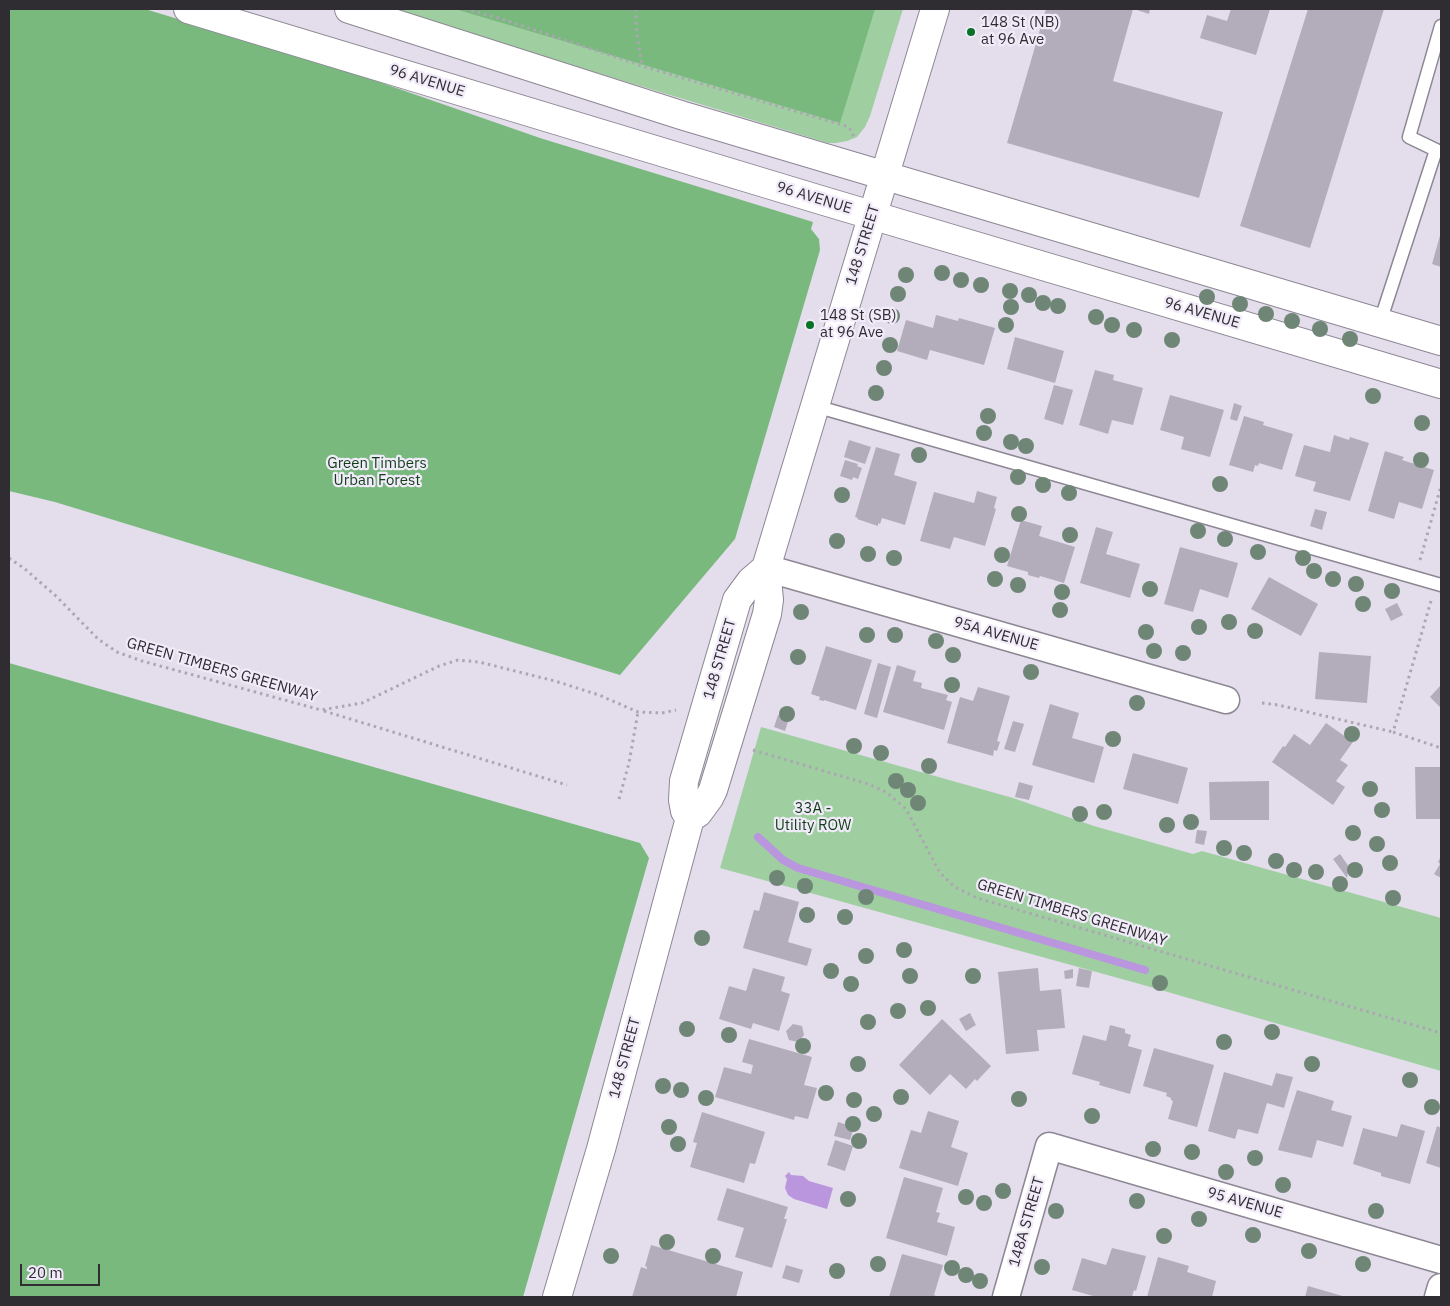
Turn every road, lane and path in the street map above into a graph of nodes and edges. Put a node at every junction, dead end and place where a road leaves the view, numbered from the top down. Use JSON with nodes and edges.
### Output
{"nodes":[{"id":1,"x":188,"y":9,"type":"edge"},
{"id":2,"x":349,"y":9,"type":"edge"},
{"id":3,"x":465,"y":9,"type":"edge"},
{"id":4,"x":636,"y":9,"type":"edge"},
{"id":5,"x":935,"y":9,"type":"edge"},
{"id":6,"x":1441,"y":26,"type":"edge"},
{"id":7,"x":642,"y":66,"type":"junction"},
{"id":8,"x":856,"y":141,"type":"dead end"},
{"id":9,"x":1438,"y":151,"type":"edge"},
{"id":10,"x":884,"y":175,"type":"junction"},
{"id":11,"x":872,"y":215,"type":"junction"},
{"id":12,"x":1380,"y":322,"type":"junction"},
{"id":13,"x":1441,"y":341,"type":"edge"},
{"id":14,"x":1441,"y":384,"type":"edge"},
{"id":15,"x":815,"y":406,"type":"junction"},
{"id":16,"x":1441,"y":486,"type":"edge"},
{"id":17,"x":9,"y":558,"type":"edge"},
{"id":18,"x":766,"y":568,"type":"junction"},
{"id":19,"x":1415,"y":578,"type":"junction"},
{"id":20,"x":1439,"y":585,"type":"edge"},
{"id":21,"x":1226,"y":700,"type":"dead end"},
{"id":22,"x":1262,"y":703,"type":"dead end"},
{"id":23,"x":321,"y":710,"type":"junction"},
{"id":24,"x":678,"y":710,"type":"dead end"},
{"id":25,"x":638,"y":712,"type":"junction"},
{"id":26,"x":1393,"y":732,"type":"junction"},
{"id":27,"x":745,"y":748,"type":"dead end"},
{"id":28,"x":1441,"y":748,"type":"edge"},
{"id":29,"x":568,"y":785,"type":"dead end"},
{"id":30,"x":619,"y":799,"type":"dead end"},
{"id":31,"x":1441,"y":1033,"type":"edge"},
{"id":32,"x":1049,"y":1146,"type":"joint"},
{"id":33,"x":1441,"y":1260,"type":"edge"},
{"id":34,"x":1441,"y":1288,"type":"edge"},
{"id":35,"x":557,"y":1297,"type":"edge"},
{"id":36,"x":1006,"y":1297,"type":"edge"},
{"id":37,"x":1438,"y":1297,"type":"edge"}],
"edges":[{"from":1,"to":11,"type":"main road","name":"96 AVENUE"},
{"from":2,"to":10,"type":"main road"},
{"from":3,"to":7,"type":"path"},
{"from":4,"to":7,"type":"path"},
{"from":5,"to":10,"type":"main road","name":"148 STREET"},
{"from":6,"to":9,"type":"lane"},
{"from":7,"to":8,"type":"path"},
{"from":9,"to":12,"type":"lane"},
{"from":10,"to":11,"type":"main road","name":"148 STREET"},
{"from":10,"to":12,"type":"main road"},
{"from":11,"to":14,"type":"main road","name":"96 AVENUE"},
{"from":11,"to":15,"type":"main road","name":"148 STREET"},
{"from":12,"to":13,"type":"main road"},
{"from":15,"to":18,"type":"main road","name":"148 STREET"},
{"from":15,"to":19,"type":"lane"},
{"from":16,"to":19,"type":"path"},
{"from":17,"to":23,"type":"path","name":"GREEN TIMBERS GREENWAY"},
{"from":18,"to":21,"type":"street","name":"95A AVENUE"},
{"from":18,"to":35,"type":"main road","name":"148 STREET"},
{"from":19,"to":20,"type":"lane"},
{"from":20,"to":26,"type":"path"},
{"from":22,"to":26,"type":"path"},
{"from":23,"to":25,"type":"path","name":"GREEN TIMBERS GREENWAY"},
{"from":23,"to":29,"type":"path"},
{"from":24,"to":25,"type":"path","name":"GREEN TIMBERS GREENWAY"},
{"from":25,"to":30,"type":"path"},
{"from":26,"to":28,"type":"path"},
{"from":27,"to":31,"type":"path","name":"GREEN TIMBERS GREENWAY"},
{"from":32,"to":33,"type":"street","name":"95 AVENUE"},
{"from":32,"to":36,"type":"street","name":"148A STREET"},
{"from":34,"to":37,"type":"street"}]}
